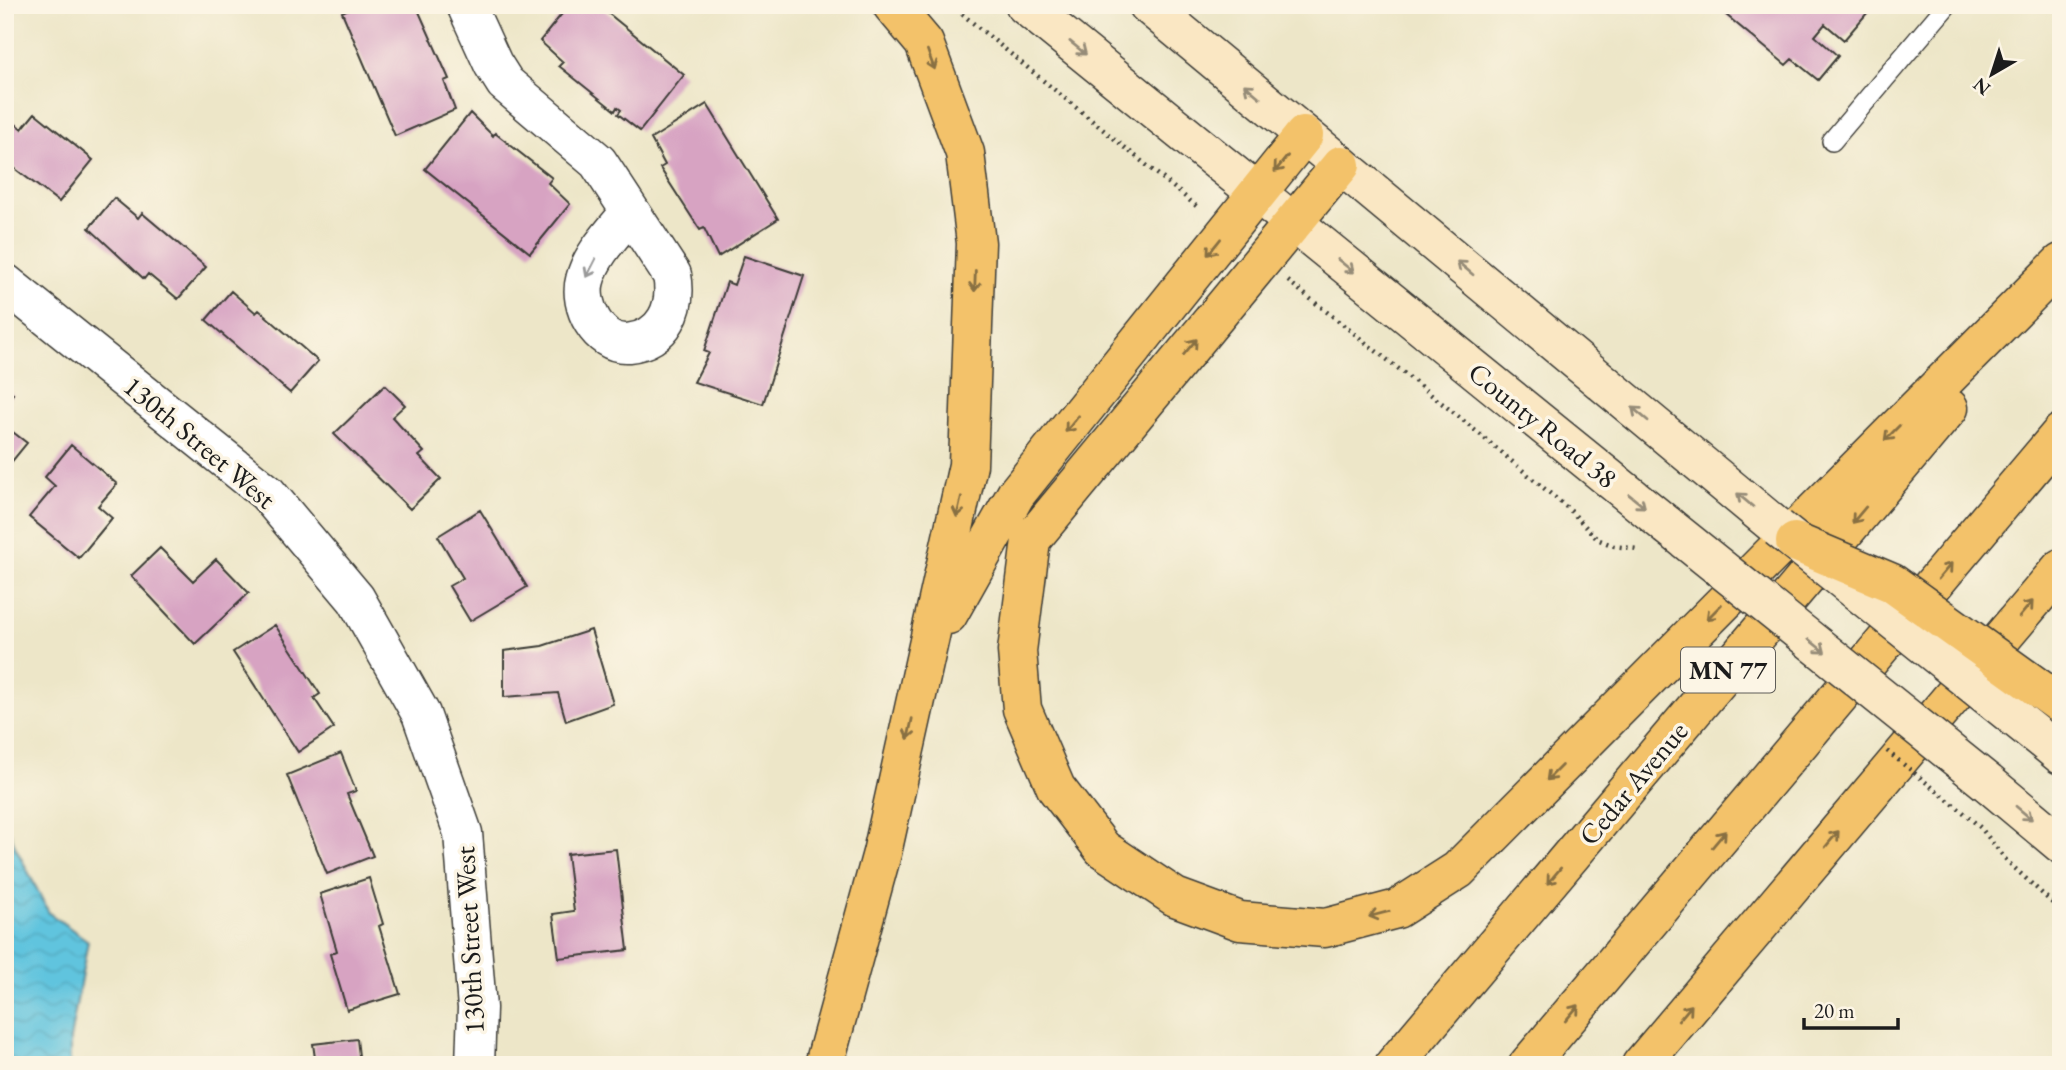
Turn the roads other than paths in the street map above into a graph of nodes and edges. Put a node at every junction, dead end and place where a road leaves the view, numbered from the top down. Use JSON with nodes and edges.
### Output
{"nodes":[{"id":1,"x":466,"y":5,"type":"edge"},
{"id":2,"x":892,"y":5,"type":"edge"},
{"id":3,"x":1025,"y":5,"type":"edge"},
{"id":4,"x":1148,"y":5,"type":"edge"},
{"id":5,"x":1947,"y":5,"type":"edge"},
{"id":6,"x":1304,"y":135,"type":"junction"},
{"id":7,"x":1832,"y":141,"type":"dead end"},
{"id":8,"x":1341,"y":165,"type":"junction"},
{"id":9,"x":1257,"y":194,"type":"junction"},
{"id":10,"x":630,"y":212,"type":"dead end"},
{"id":11,"x":1293,"y":223,"type":"junction"},
{"id":12,"x":2061,"y":263,"type":"edge"},
{"id":13,"x":2061,"y":276,"type":"edge"},
{"id":14,"x":5,"y":283,"type":"edge"},
{"id":15,"x":2061,"y":433,"type":"edge"},
{"id":16,"x":1795,"y":542,"type":"junction"},
{"id":17,"x":2061,"y":568,"type":"edge"},
{"id":18,"x":926,"y":656,"type":"junction"},
{"id":19,"x":2060,"y":703,"type":"edge"},
{"id":20,"x":2047,"y":744,"type":"edge"},
{"id":21,"x":2061,"y":844,"type":"edge"},
{"id":22,"x":475,"y":1065,"type":"edge"},
{"id":23,"x":824,"y":1065,"type":"edge"},
{"id":24,"x":1394,"y":1065,"type":"edge"},
{"id":25,"x":1528,"y":1065,"type":"edge"},
{"id":26,"x":1641,"y":1065,"type":"edge"}],
"edges":[{"from":1,"to":10,"type":"street"},
{"from":2,"to":18,"type":"highway","one_way":true},
{"from":3,"to":9,"type":"main road","name":"County Road 38","one_way":true},
{"from":6,"to":4,"type":"main road","one_way":true},
{"from":5,"to":7,"type":"lane"},
{"from":6,"to":8,"type":"main road"},
{"from":6,"to":9,"type":"highway","one_way":true},
{"from":8,"to":11,"type":"highway"},
{"from":16,"to":8,"type":"main road","one_way":true,"bridge":true},
{"from":9,"to":11,"type":"main road","name":"County Road 38"},
{"from":9,"to":18,"type":"highway","one_way":true},
{"from":12,"to":11,"type":"highway","one_way":true},
{"from":11,"to":21,"type":"main road","name":"County Road 38","one_way":true,"bridge":true},
{"from":13,"to":24,"type":"highway","name":"Cedar Avenue","number":"MN 77","one_way":true},
{"from":14,"to":22,"type":"street","name":"130th Street West"},
{"from":25,"to":15,"type":"highway","one_way":true},
{"from":16,"to":19,"type":"highway","bridge":true},
{"from":16,"to":20,"type":"main road","bridge":true},
{"from":26,"to":17,"type":"highway","one_way":true},
{"from":18,"to":23,"type":"highway","one_way":true}]}
